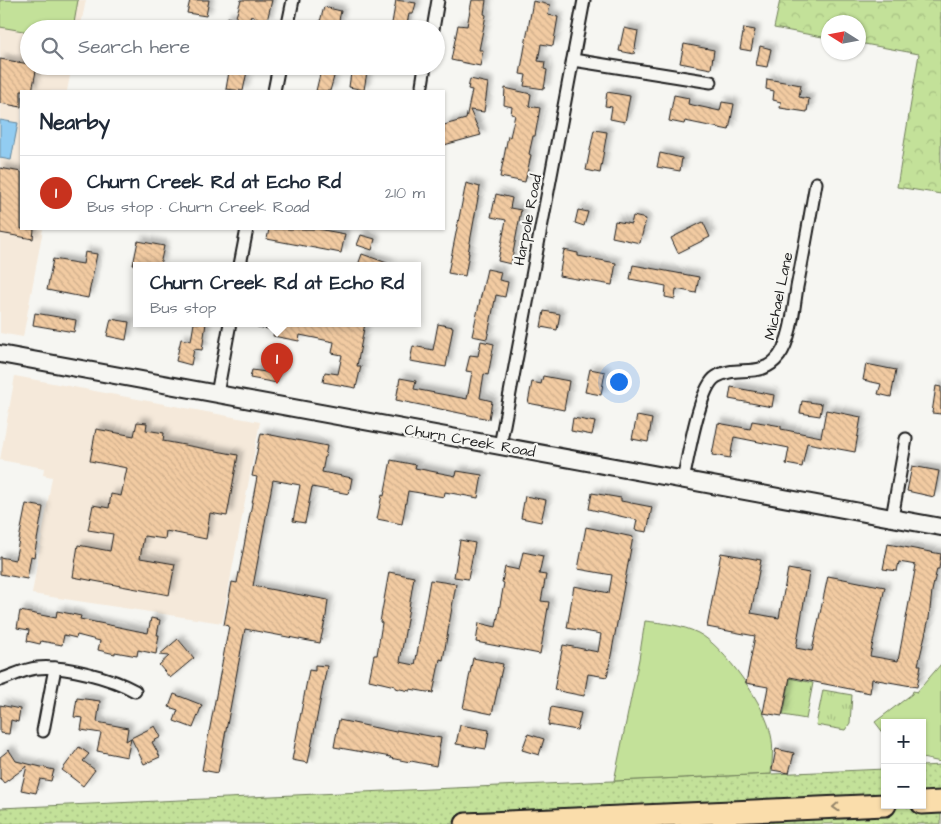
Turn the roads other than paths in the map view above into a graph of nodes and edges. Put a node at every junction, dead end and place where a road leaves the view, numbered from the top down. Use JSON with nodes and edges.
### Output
{"nodes":[{"id":1,"x":293,"y":0,"type":"edge"},
{"id":2,"x":438,"y":0,"type":"edge"},
{"id":3,"x":584,"y":0,"type":"edge"},
{"id":4,"x":289,"y":20,"type":"edge"},
{"id":5,"x":435,"y":20,"type":"edge"},
{"id":6,"x":573,"y":60,"type":"junction"},
{"id":7,"x":277,"y":75,"type":"edge"},
{"id":8,"x":424,"y":75,"type":"edge"},
{"id":9,"x":711,"y":82,"type":"dead end"},
{"id":10,"x":422,"y":85,"type":"dead end"},
{"id":11,"x":274,"y":90,"type":"edge"},
{"id":12,"x":816,"y":183,"type":"dead end"},
{"id":13,"x":247,"y":230,"type":"edge"},
{"id":14,"x":241,"y":262,"type":"edge"},
{"id":15,"x":229,"y":327,"type":"edge"},
{"id":16,"x":0,"y":354,"type":"edge"},
{"id":17,"x":217,"y":394,"type":"junction"},
{"id":18,"x":906,"y":439,"type":"dead end"},
{"id":19,"x":500,"y":446,"type":"junction"},
{"id":20,"x":683,"y":480,"type":"junction"},
{"id":21,"x":892,"y":518,"type":"junction"},
{"id":22,"x":941,"y":527,"type":"edge"},
{"id":23,"x":55,"y":668,"type":"junction"},
{"id":24,"x":0,"y":680,"type":"edge"},
{"id":25,"x":135,"y":691,"type":"dead end"},
{"id":26,"x":43,"y":731,"type":"dead end"},
{"id":27,"x":941,"y":802,"type":"edge"},
{"id":28,"x":926,"y":803,"type":"edge"},
{"id":29,"x":881,"y":805,"type":"edge"},
{"id":30,"x":466,"y":824,"type":"edge"}],
"edges":[{"from":1,"to":4,"type":"street"},
{"from":2,"to":5,"type":"street"},
{"from":3,"to":6,"type":"street","name":"Harpole Road"},
{"from":6,"to":9,"type":"street"},
{"from":6,"to":19,"type":"street","name":"Harpole Road"},
{"from":7,"to":11,"type":"street"},
{"from":8,"to":10,"type":"street"},
{"from":12,"to":20,"type":"street","name":"Michael Lane"},
{"from":13,"to":14,"type":"street"},
{"from":15,"to":17,"type":"street"},
{"from":16,"to":17,"type":"main road","name":"Churn Creek Road"},
{"from":17,"to":19,"type":"main road","name":"Churn Creek Road"},
{"from":18,"to":21,"type":"street"},
{"from":19,"to":20,"type":"main road","name":"Churn Creek Road"},
{"from":20,"to":21,"type":"main road","name":"Churn Creek Road"},
{"from":21,"to":22,"type":"main road","name":"Churn Creek Road"},
{"from":23,"to":24,"type":"street"},
{"from":23,"to":25,"type":"street"},
{"from":23,"to":26,"type":"street"},
{"from":27,"to":28,"type":"highway"},
{"from":29,"to":30,"type":"highway","one_way":true}]}
